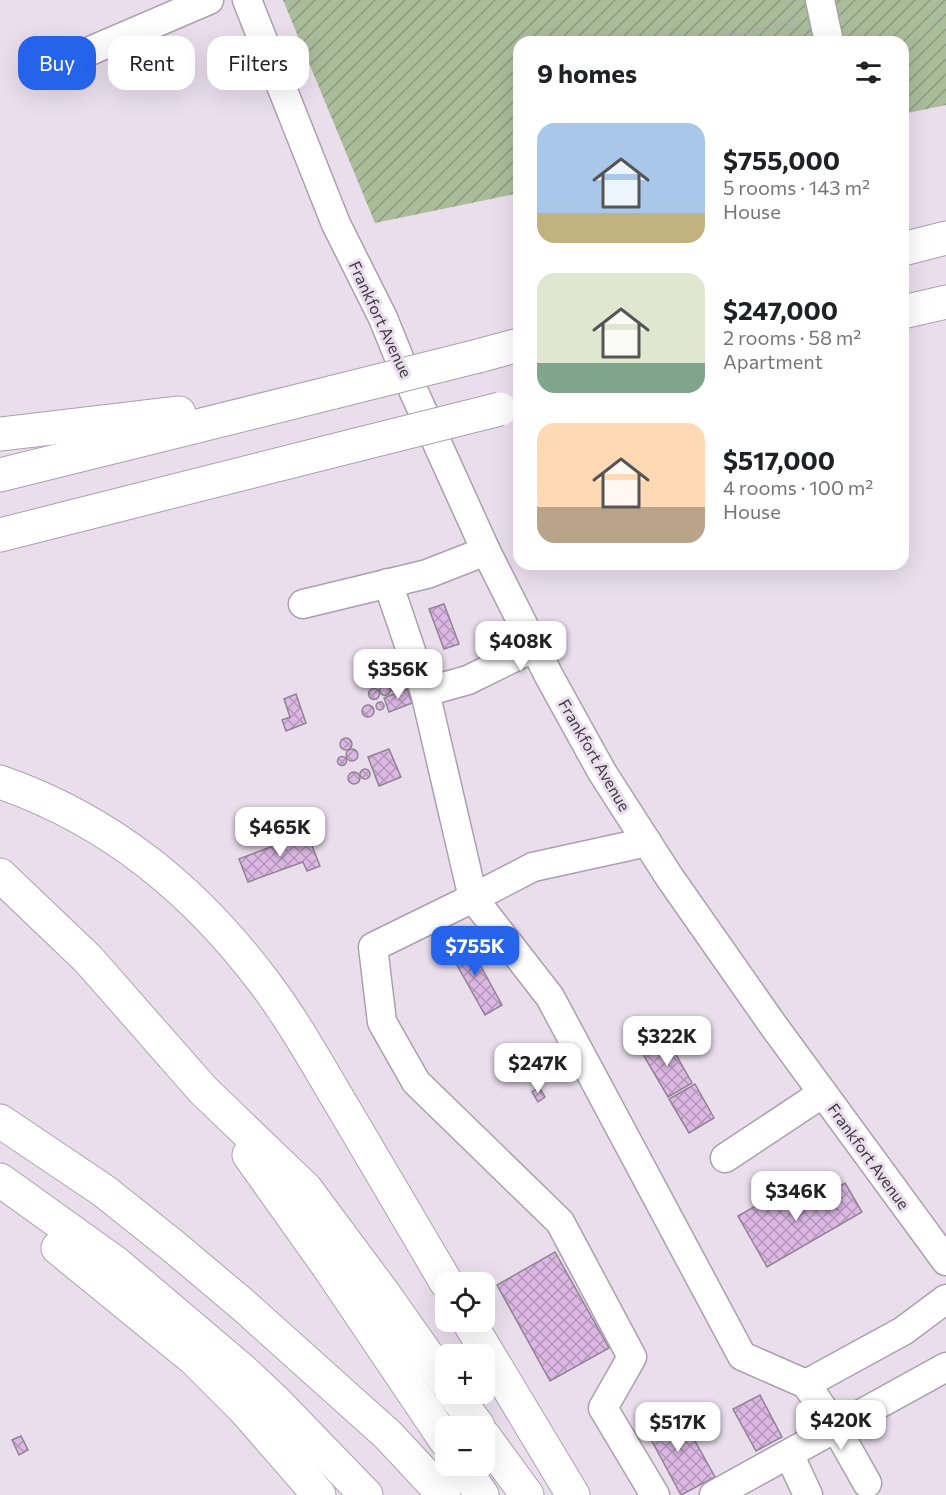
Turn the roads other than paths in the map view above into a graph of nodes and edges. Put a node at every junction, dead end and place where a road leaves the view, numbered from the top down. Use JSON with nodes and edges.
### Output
{"nodes":[{"id":1,"x":209,"y":0,"type":"edge"},
{"id":2,"x":247,"y":0,"type":"edge"},
{"id":3,"x":820,"y":0,"type":"edge"},
{"id":4,"x":828,"y":36,"type":"edge"},
{"id":5,"x":96,"y":48,"type":"edge"},
{"id":6,"x":946,"y":238,"type":"edge"},
{"id":7,"x":909,"y":247,"type":"edge"},
{"id":8,"x":946,"y":302,"type":"edge"},
{"id":9,"x":909,"y":311,"type":"edge"},
{"id":10,"x":513,"y":347,"type":"edge"},
{"id":11,"x":280,"y":406,"type":"junction"},
{"id":12,"x":510,"y":406,"type":"edge"},
{"id":13,"x":0,"y":434,"type":"edge"},
{"id":14,"x":0,"y":475,"type":"edge"},
{"id":15,"x":0,"y":535,"type":"edge"},
{"id":16,"x":486,"y":551,"type":"junction"},
{"id":17,"x":388,"y":584,"type":"junction"},
{"id":18,"x":303,"y":604,"type":"dead end"},
{"id":19,"x":534,"y":647,"type":"junction"},
{"id":20,"x":424,"y":692,"type":"junction"},
{"id":21,"x":0,"y":782,"type":"edge"},
{"id":22,"x":647,"y":842,"type":"junction"},
{"id":23,"x":0,"y":875,"type":"edge"},
{"id":24,"x":473,"y":898,"type":"junction"},
{"id":25,"x":203,"y":1090,"type":"junction"},
{"id":26,"x":823,"y":1093,"type":"junction"},
{"id":27,"x":0,"y":1121,"type":"edge"},
{"id":28,"x":725,"y":1158,"type":"dead end"},
{"id":29,"x":0,"y":1180,"type":"edge"},
{"id":30,"x":0,"y":1208,"type":"edge"},
{"id":31,"x":946,"y":1261,"type":"edge"},
{"id":32,"x":440,"y":1272,"type":"edge"},
{"id":33,"x":946,"y":1299,"type":"edge"},
{"id":34,"x":476,"y":1332,"type":"edge"},
{"id":35,"x":435,"y":1366,"type":"edge"},
{"id":36,"x":946,"y":1367,"type":"edge"},
{"id":37,"x":806,"y":1384,"type":"junction"},
{"id":38,"x":435,"y":1425,"type":"edge"},
{"id":39,"x":836,"y":1428,"type":"junction"},
{"id":40,"x":495,"y":1451,"type":"edge"},
{"id":41,"x":789,"y":1454,"type":"junction"},
{"id":42,"x":469,"y":1476,"type":"edge"},
{"id":43,"x":867,"y":1483,"type":"dead end"},
{"id":44,"x":319,"y":1495,"type":"edge"},
{"id":45,"x":366,"y":1495,"type":"edge"},
{"id":46,"x":444,"y":1495,"type":"edge"},
{"id":47,"x":482,"y":1495,"type":"edge"},
{"id":48,"x":527,"y":1495,"type":"edge"},
{"id":49,"x":573,"y":1495,"type":"edge"},
{"id":50,"x":655,"y":1495,"type":"edge"},
{"id":51,"x":714,"y":1495,"type":"edge"},
{"id":52,"x":808,"y":1495,"type":"edge"}],
"edges":[{"from":1,"to":5,"type":"street"},
{"from":2,"to":16,"type":"street","name":"Frankfort Avenue"},
{"from":3,"to":4,"type":"street"},
{"from":6,"to":7,"type":"highway"},
{"from":8,"to":9,"type":"highway"},
{"from":10,"to":11,"type":"highway","bridge":true},
{"from":11,"to":13,"type":"highway"},
{"from":11,"to":14,"type":"highway"},
{"from":12,"to":15,"type":"highway","bridge":true},
{"from":16,"to":17,"type":"street"},
{"from":16,"to":19,"type":"street","name":"Frankfort Avenue"},
{"from":17,"to":18,"type":"street"},
{"from":17,"to":20,"type":"street"},
{"from":19,"to":20,"type":"street"},
{"from":19,"to":22,"type":"street","name":"Frankfort Avenue"},
{"from":20,"to":24,"type":"street"},
{"from":21,"to":32,"type":"highway"},
{"from":22,"to":24,"type":"street"},
{"from":22,"to":26,"type":"street","name":"Frankfort Avenue"},
{"from":23,"to":25,"type":"highway"},
{"from":24,"to":37,"type":"street"},
{"from":24,"to":50,"type":"street"},
{"from":25,"to":35,"type":"highway"},
{"from":25,"to":38,"type":"highway"},
{"from":26,"to":28,"type":"street"},
{"from":26,"to":31,"type":"street","name":"Frankfort Avenue"},
{"from":27,"to":46,"type":"highway"},
{"from":29,"to":45,"type":"highway"},
{"from":30,"to":44,"type":"highway"},
{"from":33,"to":37,"type":"street"},
{"from":34,"to":49,"type":"highway"},
{"from":36,"to":39,"type":"street"},
{"from":37,"to":39,"type":"street"},
{"from":39,"to":41,"type":"street"},
{"from":39,"to":43,"type":"street"},
{"from":40,"to":48,"type":"highway"},
{"from":41,"to":51,"type":"street"},
{"from":41,"to":52,"type":"street"},
{"from":42,"to":47,"type":"highway"}]}
